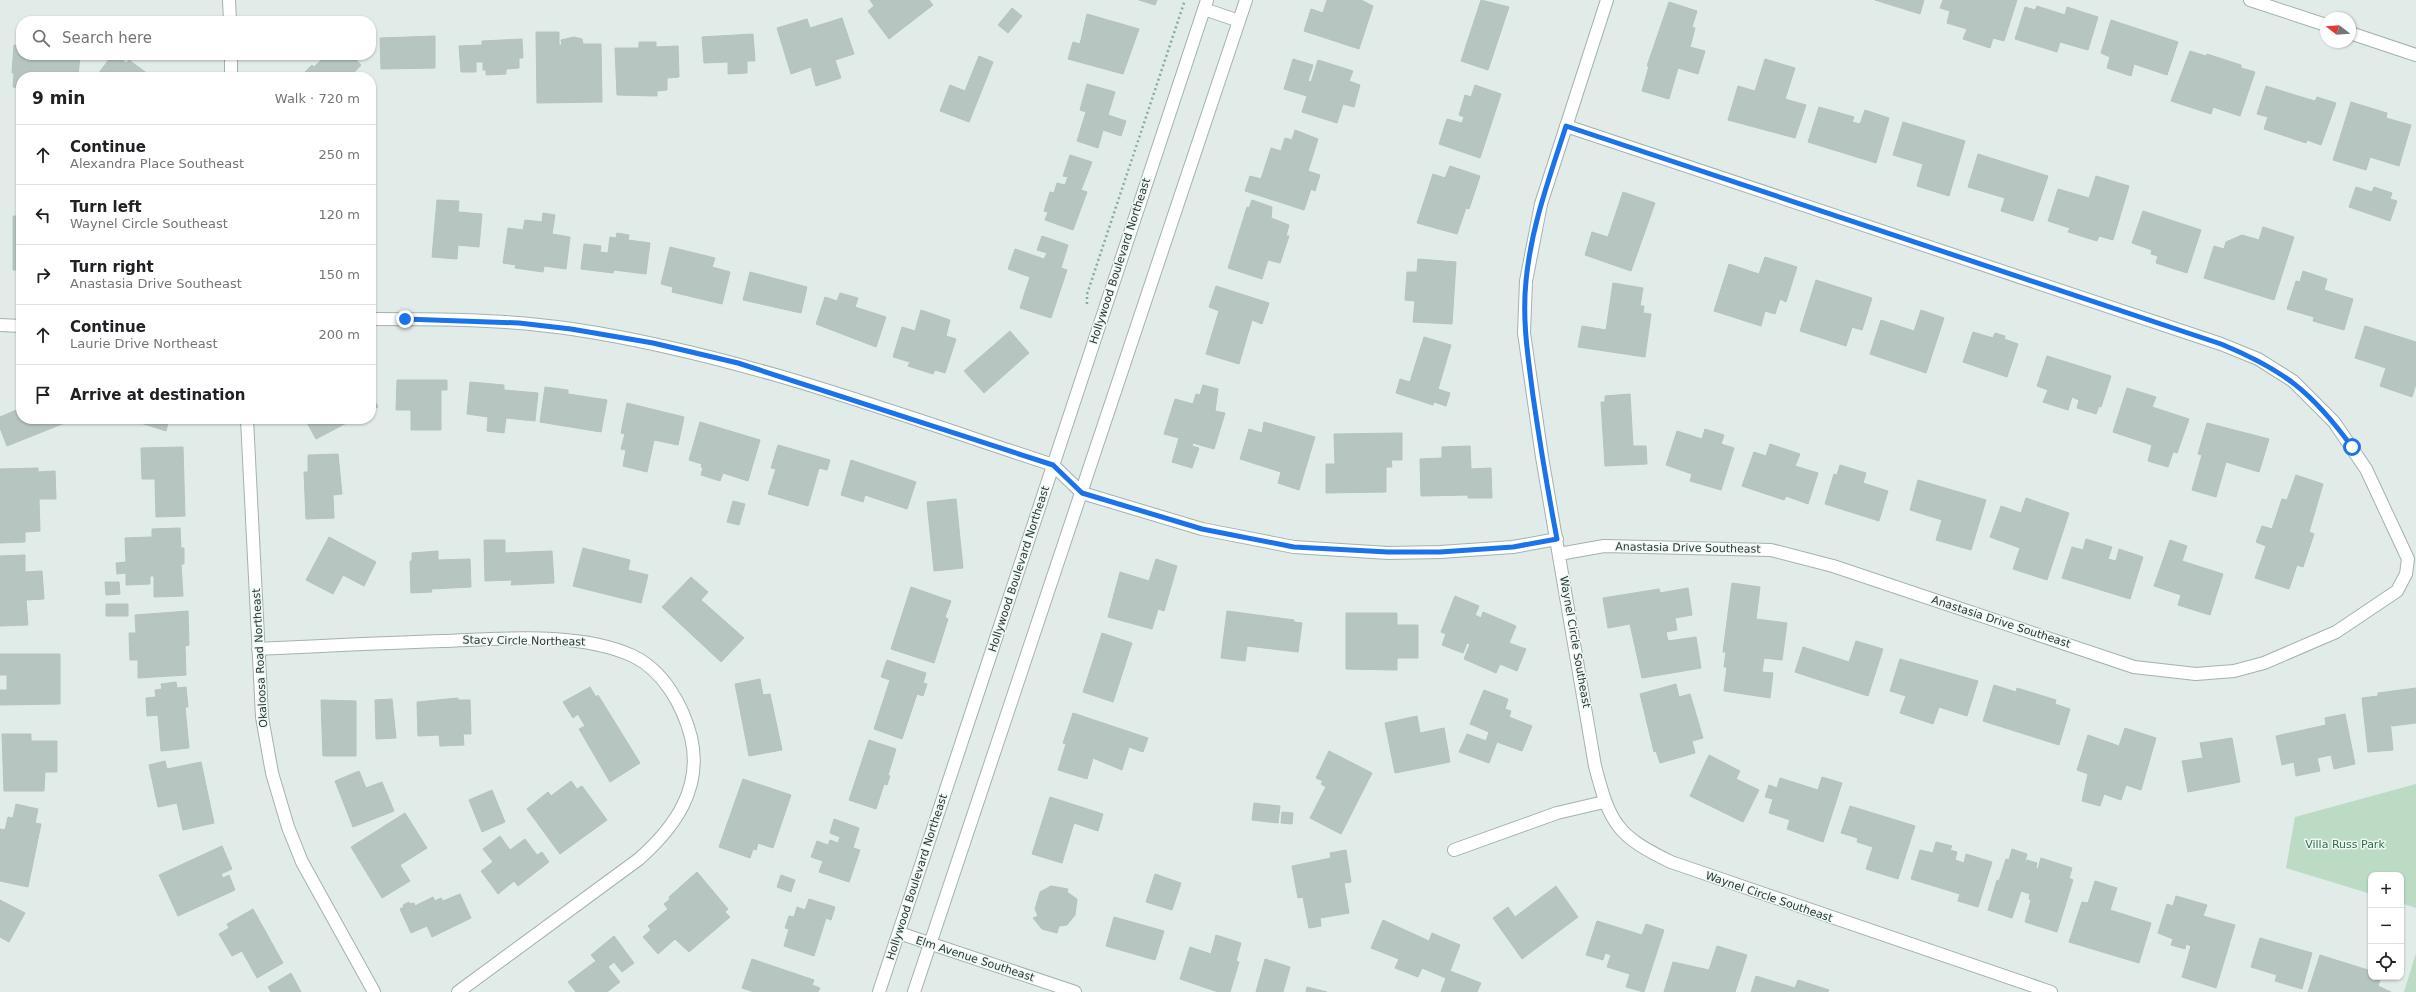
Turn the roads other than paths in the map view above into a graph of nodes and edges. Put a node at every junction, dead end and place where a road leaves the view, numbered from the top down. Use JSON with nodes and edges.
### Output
{"nodes":[{"id":1,"x":229,"y":0,"type":"edge"},
{"id":2,"x":1246,"y":0,"type":"edge"},
{"id":3,"x":1606,"y":0,"type":"edge"},
{"id":4,"x":2250,"y":0,"type":"edge"},
{"id":5,"x":1206,"y":5,"type":"edge"},
{"id":6,"x":230,"y":16,"type":"edge"},
{"id":7,"x":1239,"y":22,"type":"junction"},
{"id":8,"x":2320,"y":23,"type":"edge"},
{"id":9,"x":2356,"y":35,"type":"edge"},
{"id":10,"x":2416,"y":55,"type":"edge"},
{"id":11,"x":231,"y":60,"type":"edge"},
{"id":12,"x":231,"y":72,"type":"edge"},
{"id":13,"x":1566,"y":126,"type":"junction"},
{"id":14,"x":376,"y":319,"type":"edge"},
{"id":15,"x":0,"y":325,"type":"edge"},
{"id":16,"x":16,"y":326,"type":"edge"},
{"id":17,"x":247,"y":424,"type":"edge"},
{"id":18,"x":1053,"y":465,"type":"junction"},
{"id":19,"x":1082,"y":493,"type":"junction"},
{"id":20,"x":1557,"y":539,"type":"junction"},
{"id":21,"x":1559,"y":554,"type":"junction"},
{"id":22,"x":2411,"y":575,"type":"edge"},
{"id":23,"x":258,"y":649,"type":"junction"},
{"id":24,"x":1604,"y":802,"type":"junction"},
{"id":25,"x":1454,"y":850,"type":"dead end"},
{"id":26,"x":899,"y":933,"type":"junction"},
{"id":27,"x":930,"y":944,"type":"junction"},
{"id":28,"x":374,"y":992,"type":"edge"},
{"id":29,"x":458,"y":992,"type":"edge"},
{"id":30,"x":879,"y":992,"type":"edge"},
{"id":31,"x":914,"y":992,"type":"edge"},
{"id":32,"x":1075,"y":992,"type":"edge"},
{"id":33,"x":2051,"y":992,"type":"edge"}],
"edges":[{"from":1,"to":6,"type":"street"},
{"from":2,"to":7,"type":"street"},
{"from":3,"to":13,"type":"street","name":"Waynel Circle Southeast"},
{"from":4,"to":8,"type":"street"},
{"from":5,"to":7,"type":"street","name":"Hollywood Boulevard Northeast"},
{"from":5,"to":18,"type":"street","name":"Hollywood Boulevard Northeast"},
{"from":7,"to":19,"type":"street"},
{"from":9,"to":10,"type":"street"},
{"from":11,"to":12,"type":"street"},
{"from":13,"to":20,"type":"street","name":"Waynel Circle Southeast"},
{"from":13,"to":22,"type":"street"},
{"from":14,"to":18,"type":"street"},
{"from":15,"to":16,"type":"street"},
{"from":17,"to":23,"type":"street","name":"Okaloosa Road Northeast"},
{"from":18,"to":19,"type":"street"},
{"from":18,"to":26,"type":"street","name":"Hollywood Boulevard Northeast"},
{"from":19,"to":20,"type":"street"},
{"from":19,"to":27,"type":"street"},
{"from":20,"to":21,"type":"street","name":"Waynel Circle Southeast"},
{"from":21,"to":22,"type":"street","name":"Anastasia Drive Southeast"},
{"from":21,"to":24,"type":"street","name":"Waynel Circle Southeast"},
{"from":23,"to":28,"type":"street","name":"Okaloosa Road Northeast"},
{"from":23,"to":29,"type":"street","name":"Stacy Circle Northeast"},
{"from":24,"to":25,"type":"street"},
{"from":24,"to":33,"type":"street","name":"Waynel Circle Southeast"},
{"from":26,"to":27,"type":"street","name":"Elm Avenue Southeast"},
{"from":26,"to":30,"type":"street","name":"Hollywood Boulevard Northeast"},
{"from":27,"to":31,"type":"street"},
{"from":27,"to":32,"type":"street","name":"Elm Avenue Southeast"}]}
